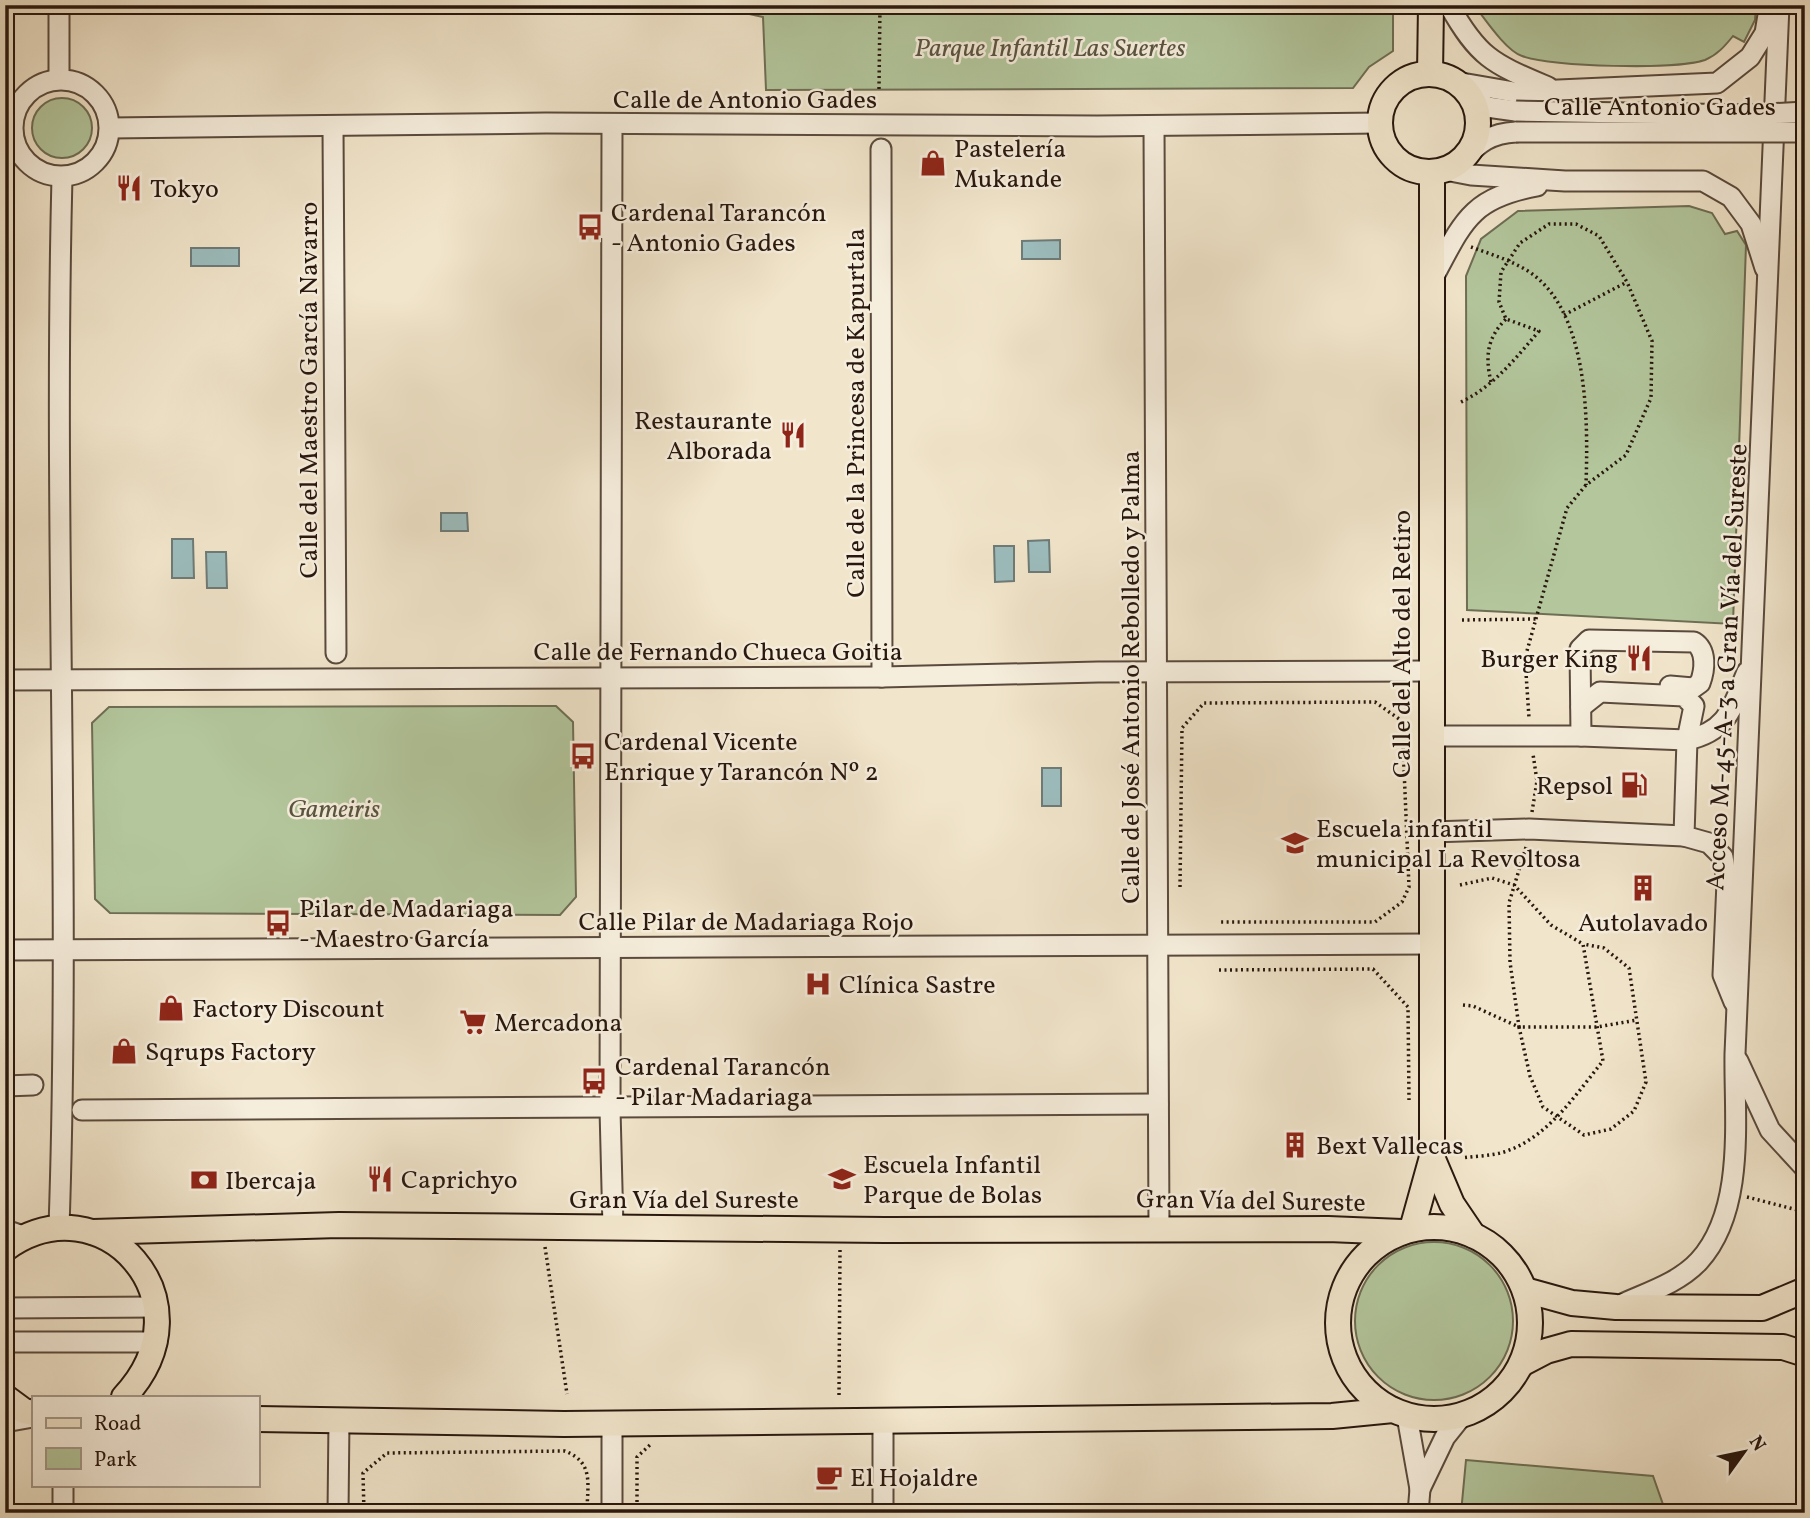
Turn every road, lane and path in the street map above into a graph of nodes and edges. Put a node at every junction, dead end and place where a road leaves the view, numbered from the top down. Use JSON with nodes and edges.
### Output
{"nodes":[{"id":1,"x":59,"y":5,"type":"edge"},
{"id":2,"x":880,"y":5,"type":"edge"},
{"id":3,"x":1431,"y":5,"type":"edge"},
{"id":4,"x":1449,"y":5,"type":"edge"},
{"id":5,"x":1769,"y":5,"type":"edge"},
{"id":6,"x":1779,"y":5,"type":"edge"},
{"id":7,"x":1430,"y":74,"type":"junction"},
{"id":8,"x":60,"y":79,"type":"junction"},
{"id":9,"x":1461,"y":86,"type":"junction"},
{"id":10,"x":879,"y":89,"type":"dead end"},
{"id":11,"x":1552,"y":89,"type":"junction"},
{"id":12,"x":1805,"y":113,"type":"edge"},
{"id":13,"x":1380,"y":123,"type":"junction"},
{"id":14,"x":612,"y":125,"type":"junction"},
{"id":15,"x":9,"y":126,"type":"edge"},
{"id":16,"x":1154,"y":126,"type":"junction"},
{"id":17,"x":333,"y":127,"type":"junction"},
{"id":18,"x":110,"y":128,"type":"junction"},
{"id":19,"x":1805,"y":132,"type":"edge"},
{"id":20,"x":881,"y":149,"type":"dead end"},
{"id":21,"x":1446,"y":168,"type":"junction"},
{"id":22,"x":62,"y":177,"type":"junction"},
{"id":23,"x":1565,"y":181,"type":"junction"},
{"id":24,"x":1467,"y":245,"type":"dead end"},
{"id":25,"x":1508,"y":261,"type":"junction"},
{"id":26,"x":1430,"y":282,"type":"junction"},
{"id":27,"x":1627,"y":282,"type":"junction"},
{"id":28,"x":1769,"y":282,"type":"junction"},
{"id":29,"x":1563,"y":315,"type":"junction"},
{"id":30,"x":1506,"y":319,"type":"junction"},
{"id":31,"x":1492,"y":382,"type":"junction"},
{"id":32,"x":1461,"y":402,"type":"dead end"},
{"id":33,"x":1586,"y":485,"type":"junction"},
{"id":34,"x":1536,"y":619,"type":"junction"},
{"id":35,"x":1462,"y":620,"type":"dead end"},
{"id":36,"x":336,"y":653,"type":"dead end"},
{"id":37,"x":1752,"y":658,"type":"junction"},
{"id":38,"x":1430,"y":671,"type":"junction"},
{"id":39,"x":1157,"y":672,"type":"junction"},
{"id":40,"x":882,"y":677,"type":"junction"},
{"id":41,"x":611,"y":678,"type":"junction"},
{"id":42,"x":5,"y":680,"type":"edge"},
{"id":43,"x":60,"y":680,"type":"junction"},
{"id":44,"x":1642,"y":693,"type":"junction"},
{"id":45,"x":1581,"y":707,"type":"junction"},
{"id":46,"x":1430,"y":736,"type":"junction"},
{"id":47,"x":1531,"y":736,"type":"junction"},
{"id":48,"x":1581,"y":736,"type":"junction"},
{"id":49,"x":1687,"y":740,"type":"junction"},
{"id":50,"x":1529,"y":829,"type":"junction"},
{"id":51,"x":1431,"y":832,"type":"junction"},
{"id":52,"x":1684,"y":836,"type":"junction"},
{"id":53,"x":1460,"y":885,"type":"dead end"},
{"id":54,"x":1514,"y":885,"type":"junction"},
{"id":55,"x":1181,"y":887,"type":"dead end"},
{"id":56,"x":1218,"y":922,"type":"dead end"},
{"id":57,"x":1432,"y":944,"type":"junction"},
{"id":58,"x":1583,"y":944,"type":"junction"},
{"id":59,"x":1158,"y":945,"type":"junction"},
{"id":60,"x":610,"y":947,"type":"junction"},
{"id":61,"x":5,"y":950,"type":"edge"},
{"id":62,"x":61,"y":950,"type":"junction"},
{"id":63,"x":1219,"y":970,"type":"dead end"},
{"id":64,"x":1463,"y":1004,"type":"dead end"},
{"id":65,"x":1737,"y":1009,"type":"junction"},
{"id":66,"x":1637,"y":1020,"type":"junction"},
{"id":67,"x":1519,"y":1027,"type":"junction"},
{"id":68,"x":1597,"y":1027,"type":"junction"},
{"id":69,"x":1735,"y":1054,"type":"junction"},
{"id":70,"x":5,"y":1086,"type":"edge"},
{"id":71,"x":33,"y":1086,"type":"dead end"},
{"id":72,"x":1409,"y":1102,"type":"dead end"},
{"id":73,"x":1158,"y":1104,"type":"junction"},
{"id":74,"x":610,"y":1109,"type":"junction"},
{"id":75,"x":82,"y":1110,"type":"dead end"},
{"id":76,"x":1557,"y":1118,"type":"junction"},
{"id":77,"x":1432,"y":1157,"type":"junction"},
{"id":78,"x":1462,"y":1158,"type":"dead end"},
{"id":79,"x":1805,"y":1168,"type":"edge"},
{"id":80,"x":1745,"y":1197,"type":"dead end"},
{"id":81,"x":1805,"y":1212,"type":"edge"},
{"id":82,"x":59,"y":1227,"type":"junction"},
{"id":83,"x":613,"y":1228,"type":"junction"},
{"id":84,"x":1159,"y":1228,"type":"junction"},
{"id":85,"x":1407,"y":1231,"type":"junction"},
{"id":86,"x":93,"y":1232,"type":"junction"},
{"id":87,"x":1473,"y":1235,"type":"junction"},
{"id":88,"x":11,"y":1238,"type":"edge"},
{"id":89,"x":544,"y":1245,"type":"dead end"},
{"id":90,"x":840,"y":1249,"type":"dead end"},
{"id":91,"x":1525,"y":1290,"type":"junction"},
{"id":92,"x":1805,"y":1290,"type":"edge"},
{"id":93,"x":158,"y":1307,"type":"junction"},
{"id":94,"x":1615,"y":1307,"type":"junction"},
{"id":95,"x":5,"y":1308,"type":"edge"},
{"id":96,"x":5,"y":1342,"type":"edge"},
{"id":97,"x":157,"y":1342,"type":"junction"},
{"id":98,"x":1805,"y":1354,"type":"edge"},
{"id":99,"x":1523,"y":1363,"type":"junction"},
{"id":100,"x":567,"y":1394,"type":"dead end"},
{"id":101,"x":839,"y":1395,"type":"dead end"},
{"id":102,"x":125,"y":1396,"type":"edge"},
{"id":103,"x":5,"y":1397,"type":"edge"},
{"id":104,"x":1400,"y":1413,"type":"junction"},
{"id":105,"x":32,"y":1415,"type":"edge"},
{"id":106,"x":32,"y":1415,"type":"edge"},
{"id":107,"x":1461,"y":1417,"type":"junction"},
{"id":108,"x":259,"y":1419,"type":"edge"},
{"id":109,"x":339,"y":1420,"type":"junction"},
{"id":110,"x":883,"y":1420,"type":"junction"},
{"id":111,"x":5,"y":1422,"type":"edge"},
{"id":112,"x":612,"y":1423,"type":"junction"},
{"id":113,"x":651,"y":1443,"type":"dead end"},
{"id":114,"x":63,"y":1486,"type":"edge"},
{"id":115,"x":1420,"y":1489,"type":"junction"},
{"id":116,"x":63,"y":1513,"type":"edge"},
{"id":117,"x":338,"y":1513,"type":"edge"},
{"id":118,"x":364,"y":1513,"type":"edge"},
{"id":119,"x":587,"y":1513,"type":"edge"},
{"id":120,"x":612,"y":1513,"type":"edge"},
{"id":121,"x":637,"y":1513,"type":"edge"},
{"id":122,"x":884,"y":1513,"type":"edge"},
{"id":123,"x":1418,"y":1513,"type":"edge"}],
"edges":[{"from":1,"to":8,"type":"street"},
{"from":2,"to":10,"type":"path"},
{"from":3,"to":7,"type":"main road"},
{"from":4,"to":11,"type":"street"},
{"from":5,"to":11,"type":"street"},
{"from":6,"to":28,"type":"street","name":"Acceso M-45-A-3 a Gran Vía del Sureste"},
{"from":7,"to":9,"type":"main road"},
{"from":7,"to":13,"type":"main road"},
{"from":8,"to":15,"type":"street"},
{"from":8,"to":18,"type":"street"},
{"from":9,"to":11,"type":"street"},
{"from":9,"to":12,"type":"street","name":"Calle Antonio Gades","bridge":true},
{"from":9,"to":21,"type":"main road"},
{"from":13,"to":16,"type":"street","name":"Calle de Antonio Gades"},
{"from":13,"to":21,"type":"main road"},
{"from":14,"to":16,"type":"street","name":"Calle de Antonio Gades"},
{"from":14,"to":17,"type":"street","name":"Calle de Antonio Gades"},
{"from":14,"to":41,"type":"street"},
{"from":15,"to":22,"type":"street"},
{"from":16,"to":39,"type":"street","name":"Calle de José Antonio Rebolledo y Palma"},
{"from":17,"to":18,"type":"street","name":"Calle de Antonio Gades"},
{"from":17,"to":36,"type":"street","name":"Calle del Maestro García Navarro"},
{"from":18,"to":22,"type":"street"},
{"from":19,"to":21,"type":"street","name":"Calle Antonio Gades","bridge":true},
{"from":20,"to":40,"type":"street","name":"Calle de la Princesa de Kapurtala"},
{"from":21,"to":23,"type":"street"},
{"from":21,"to":26,"type":"main road","name":"Calle del Alto del Retiro"},
{"from":22,"to":43,"type":"street"},
{"from":23,"to":26,"type":"street"},
{"from":23,"to":28,"type":"street"},
{"from":24,"to":25,"type":"path"},
{"from":25,"to":27,"type":"path"},
{"from":25,"to":29,"type":"path"},
{"from":25,"to":30,"type":"path"},
{"from":26,"to":38,"type":"main road","name":"Calle del Alto del Retiro"},
{"from":27,"to":29,"type":"path"},
{"from":27,"to":33,"type":"path"},
{"from":28,"to":37,"type":"street","name":"Acceso M-45-A-3 a Gran Vía del Sureste"},
{"from":29,"to":33,"type":"path"},
{"from":30,"to":31,"type":"path"},
{"from":30,"to":31,"type":"path"},
{"from":31,"to":32,"type":"path"},
{"from":33,"to":34,"type":"path"},
{"from":34,"to":35,"type":"path"},
{"from":34,"to":47,"type":"path"},
{"from":37,"to":49,"type":"street"},
{"from":37,"to":65,"type":"street","name":"Acceso M-45-A-3 a Gran Vía del Sureste"},
{"from":38,"to":39,"type":"street","name":"Calle de Fernando Chueca Goitia"},
{"from":38,"to":46,"type":"main road","name":"Calle del Alto del Retiro"},
{"from":39,"to":40,"type":"street","name":"Calle de Fernando Chueca Goitia"},
{"from":39,"to":59,"type":"street","name":"Calle de José Antonio Rebolledo y Palma"},
{"from":40,"to":41,"type":"street","name":"Calle de Fernando Chueca Goitia"},
{"from":41,"to":43,"type":"street","name":"Calle de Fernando Chueca Goitia"},
{"from":41,"to":60,"type":"street"},
{"from":42,"to":43,"type":"street","name":"Calle de Fernando Chueca Goitia"},
{"from":43,"to":62,"type":"street"},
{"from":44,"to":45,"type":"street"},
{"from":44,"to":45,"type":"street"},
{"from":44,"to":49,"type":"street"},
{"from":45,"to":48,"type":"street"},
{"from":46,"to":47,"type":"street"},
{"from":46,"to":51,"type":"main road","name":"Calle del Alto del Retiro"},
{"from":47,"to":48,"type":"street"},
{"from":47,"to":50,"type":"path"},
{"from":48,"to":49,"type":"street"},
{"from":49,"to":52,"type":"street"},
{"from":50,"to":51,"type":"street"},
{"from":50,"to":52,"type":"street"},
{"from":50,"to":54,"type":"path"},
{"from":51,"to":57,"type":"main road","name":"Calle del Alto del Retiro"},
{"from":52,"to":65,"type":"street"},
{"from":53,"to":54,"type":"path"},
{"from":54,"to":58,"type":"path"},
{"from":54,"to":67,"type":"path"},
{"from":55,"to":56,"type":"path"},
{"from":57,"to":59,"type":"street","name":"Calle Pilar de Madariaga Rojo"},
{"from":57,"to":77,"type":"main road","name":"Calle del Alto del Retiro"},
{"from":58,"to":66,"type":"path"},
{"from":58,"to":68,"type":"path"},
{"from":59,"to":60,"type":"street","name":"Calle Pilar de Madariaga Rojo"},
{"from":59,"to":73,"type":"street","name":"Calle de José Antonio Rebolledo y Palma"},
{"from":60,"to":62,"type":"street","name":"Calle Pilar de Madariaga Rojo"},
{"from":60,"to":74,"type":"street"},
{"from":61,"to":62,"type":"street","name":"Calle Pilar de Madariaga Rojo"},
{"from":62,"to":82,"type":"street"},
{"from":63,"to":72,"type":"path"},
{"from":64,"to":67,"type":"path"},
{"from":65,"to":69,"type":"street","name":"Acceso M-45-A-3 a Gran Vía del Sureste"},
{"from":66,"to":68,"type":"path"},
{"from":66,"to":76,"type":"path"},
{"from":67,"to":68,"type":"path"},
{"from":67,"to":76,"type":"path"},
{"from":68,"to":76,"type":"path"},
{"from":69,"to":79,"type":"street"},
{"from":69,"to":94,"type":"street","name":"Acceso M-45-A-3 a Gran Vía del Sureste"},
{"from":70,"to":71,"type":"street"},
{"from":73,"to":74,"type":"street"},
{"from":73,"to":84,"type":"street","name":"Calle de José Antonio Rebolledo y Palma"},
{"from":74,"to":75,"type":"street"},
{"from":74,"to":83,"type":"street"},
{"from":76,"to":78,"type":"path"},
{"from":77,"to":85,"type":"main road","name":"Calle del Alto del Retiro"},
{"from":77,"to":87,"type":"main road","name":"Calle del Alto del Retiro"},
{"from":80,"to":81,"type":"path"},
{"from":82,"to":86,"type":"main road"},
{"from":82,"to":88,"type":"main road"},
{"from":83,"to":84,"type":"main road","name":"Gran Vía del Sureste"},
{"from":83,"to":86,"type":"main road","name":"Gran Vía del Sureste"},
{"from":84,"to":85,"type":"main road","name":"Gran Vía del Sureste"},
{"from":85,"to":87,"type":"main road"},
{"from":85,"to":104,"type":"main road"},
{"from":86,"to":93,"type":"main road"},
{"from":87,"to":91,"type":"main road"},
{"from":89,"to":100,"type":"path"},
{"from":90,"to":101,"type":"path"},
{"from":91,"to":94,"type":"main road"},
{"from":91,"to":99,"type":"main road"},
{"from":92,"to":94,"type":"main road"},
{"from":93,"to":95,"type":"street"},
{"from":93,"to":97,"type":"main road"},
{"from":96,"to":97,"type":"street"},
{"from":97,"to":102,"type":"main road"},
{"from":98,"to":99,"type":"main road"},
{"from":99,"to":107,"type":"main road"},
{"from":103,"to":105,"type":"main road"},
{"from":104,"to":107,"type":"main road"},
{"from":104,"to":110,"type":"main road"},
{"from":104,"to":115,"type":"street"},
{"from":106,"to":111,"type":"street"},
{"from":107,"to":115,"type":"street"},
{"from":108,"to":109,"type":"main road"},
{"from":109,"to":112,"type":"main road"},
{"from":109,"to":117,"type":"street"},
{"from":110,"to":112,"type":"main road"},
{"from":110,"to":122,"type":"street"},
{"from":112,"to":120,"type":"street"},
{"from":113,"to":121,"type":"path"},
{"from":114,"to":116,"type":"street"},
{"from":115,"to":123,"type":"street"},
{"from":118,"to":119,"type":"path"}]}
